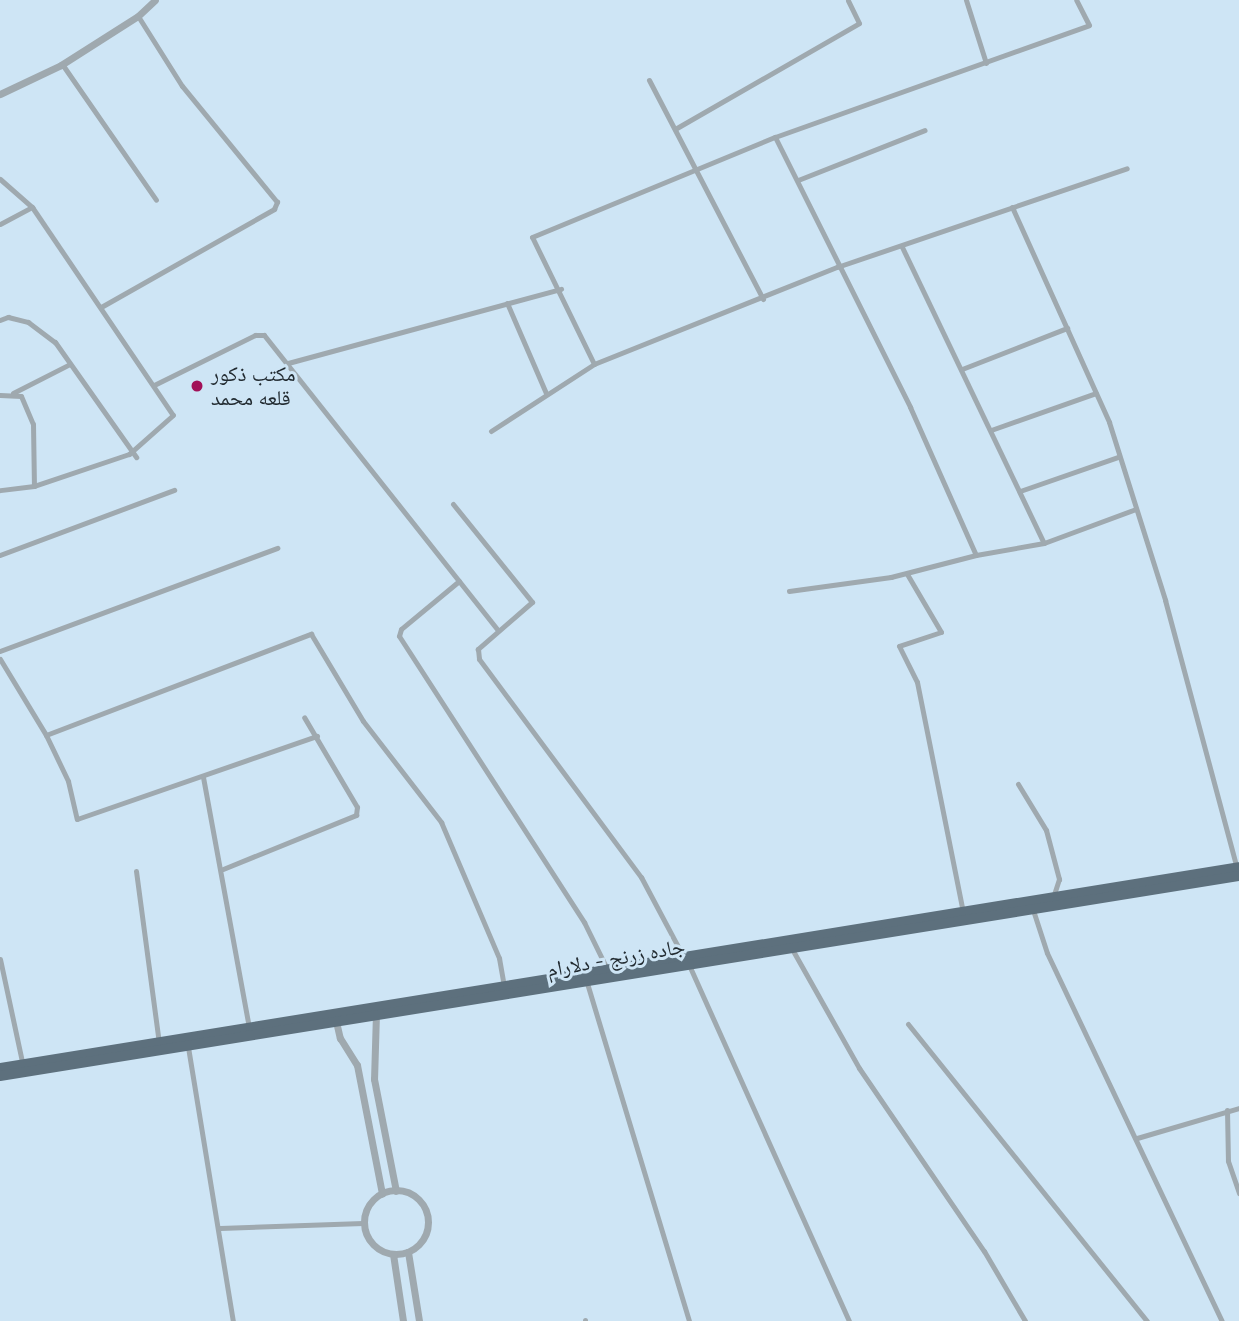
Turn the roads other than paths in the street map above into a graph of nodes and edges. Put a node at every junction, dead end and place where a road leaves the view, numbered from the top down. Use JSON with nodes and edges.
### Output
{"nodes":[{"id":1,"x":155,"y":0,"type":"edge"},
{"id":2,"x":848,"y":0,"type":"edge"},
{"id":3,"x":966,"y":0,"type":"edge"},
{"id":4,"x":1076,"y":0,"type":"edge"},
{"id":5,"x":138,"y":16,"type":"junction"},
{"id":6,"x":986,"y":63,"type":"junction"},
{"id":7,"x":62,"y":64,"type":"junction"},
{"id":8,"x":649,"y":80,"type":"dead end"},
{"id":9,"x":0,"y":94,"type":"edge"},
{"id":10,"x":675,"y":130,"type":"junction"},
{"id":11,"x":925,"y":131,"type":"dead end"},
{"id":12,"x":775,"y":137,"type":"junction"},
{"id":13,"x":1126,"y":168,"type":"dead end"},
{"id":14,"x":695,"y":173,"type":"junction"},
{"id":15,"x":0,"y":179,"type":"edge"},
{"id":16,"x":798,"y":180,"type":"junction"},
{"id":17,"x":156,"y":200,"type":"dead end"},
{"id":18,"x":1012,"y":206,"type":"junction"},
{"id":19,"x":32,"y":207,"type":"junction"},
{"id":20,"x":0,"y":224,"type":"edge"},
{"id":21,"x":902,"y":247,"type":"junction"},
{"id":22,"x":838,"y":267,"type":"junction"},
{"id":23,"x":561,"y":289,"type":"junction"},
{"id":24,"x":763,"y":299,"type":"junction"},
{"id":25,"x":507,"y":303,"type":"junction"},
{"id":26,"x":101,"y":307,"type":"junction"},
{"id":27,"x":0,"y":320,"type":"edge"},
{"id":28,"x":1067,"y":328,"type":"junction"},
{"id":29,"x":288,"y":363,"type":"junction"},
{"id":30,"x":594,"y":364,"type":"junction"},
{"id":31,"x":68,"y":365,"type":"junction"},
{"id":32,"x":962,"y":369,"type":"junction"},
{"id":33,"x":154,"y":385,"type":"junction"},
{"id":34,"x":13,"y":393,"type":"junction"},
{"id":35,"x":546,"y":393,"type":"junction"},
{"id":36,"x":1096,"y":393,"type":"junction"},
{"id":37,"x":0,"y":395,"type":"edge"},
{"id":38,"x":991,"y":430,"type":"junction"},
{"id":39,"x":491,"y":431,"type":"dead end"},
{"id":40,"x":133,"y":450,"type":"junction"},
{"id":41,"x":136,"y":457,"type":"dead end"},
{"id":42,"x":1118,"y":457,"type":"junction"},
{"id":43,"x":34,"y":486,"type":"junction"},
{"id":44,"x":0,"y":490,"type":"edge"},
{"id":45,"x":174,"y":490,"type":"dead end"},
{"id":46,"x":1020,"y":491,"type":"junction"},
{"id":47,"x":453,"y":504,"type":"dead end"},
{"id":48,"x":1136,"y":509,"type":"junction"},
{"id":49,"x":1044,"y":543,"type":"junction"},
{"id":50,"x":277,"y":548,"type":"dead end"},
{"id":51,"x":0,"y":555,"type":"edge"},
{"id":52,"x":976,"y":555,"type":"junction"},
{"id":53,"x":907,"y":573,"type":"junction"},
{"id":54,"x":458,"y":581,"type":"junction"},
{"id":55,"x":789,"y":591,"type":"dead end"},
{"id":56,"x":498,"y":630,"type":"junction"},
{"id":57,"x":0,"y":651,"type":"edge"},
{"id":58,"x":0,"y":659,"type":"edge"},
{"id":59,"x":304,"y":717,"type":"dead end"},
{"id":60,"x":46,"y":735,"type":"junction"},
{"id":61,"x":317,"y":736,"type":"junction"},
{"id":62,"x":204,"y":777,"type":"junction"},
{"id":63,"x":1018,"y":784,"type":"dead end"},
{"id":64,"x":223,"y":869,"type":"junction"},
{"id":65,"x":1238,"y":870,"type":"edge"},
{"id":66,"x":136,"y":871,"type":"dead end"},
{"id":67,"x":1054,"y":903,"type":"junction"},
{"id":68,"x":1033,"y":910,"type":"junction"},
{"id":69,"x":963,"y":913,"type":"junction"},
{"id":70,"x":792,"y":949,"type":"junction"},
{"id":71,"x":0,"y":960,"type":"edge"},
{"id":72,"x":686,"y":960,"type":"junction"},
{"id":73,"x":608,"y":974,"type":"junction"},
{"id":74,"x":587,"y":983,"type":"junction"},
{"id":75,"x":504,"y":986,"type":"junction"},
{"id":76,"x":376,"y":1012,"type":"junction"},
{"id":77,"x":335,"y":1018,"type":"junction"},
{"id":78,"x":908,"y":1024,"type":"dead end"},
{"id":79,"x":249,"y":1028,"type":"junction"},
{"id":80,"x":159,"y":1043,"type":"junction"},
{"id":81,"x":188,"y":1047,"type":"junction"},
{"id":82,"x":0,"y":1068,"type":"edge"},
{"id":83,"x":23,"y":1069,"type":"junction"},
{"id":84,"x":0,"y":1076,"type":"edge"},
{"id":85,"x":1239,"y":1108,"type":"edge"},
{"id":86,"x":1227,"y":1110,"type":"junction"},
{"id":87,"x":1137,"y":1138,"type":"junction"},
{"id":88,"x":1236,"y":1183,"type":"edge"},
{"id":89,"x":396,"y":1191,"type":"junction"},
{"id":90,"x":1239,"y":1193,"type":"edge"},
{"id":91,"x":382,"y":1194,"type":"junction"},
{"id":92,"x":363,"y":1223,"type":"junction"},
{"id":93,"x":220,"y":1228,"type":"junction"},
{"id":94,"x":408,"y":1252,"type":"junction"},
{"id":95,"x":393,"y":1254,"type":"junction"},
{"id":96,"x":233,"y":1321,"type":"edge"},
{"id":97,"x":403,"y":1321,"type":"edge"},
{"id":98,"x":419,"y":1321,"type":"edge"},
{"id":99,"x":689,"y":1321,"type":"edge"},
{"id":100,"x":849,"y":1321,"type":"edge"},
{"id":101,"x":1025,"y":1321,"type":"edge"},
{"id":102,"x":1147,"y":1321,"type":"edge"},
{"id":103,"x":1222,"y":1321,"type":"edge"}],
"edges":[{"from":1,"to":5,"type":"street"},
{"from":2,"to":10,"type":"street"},
{"from":3,"to":6,"type":"street"},
{"from":4,"to":6,"type":"street"},
{"from":5,"to":7,"type":"street"},
{"from":5,"to":26,"type":"street"},
{"from":6,"to":12,"type":"street"},
{"from":7,"to":9,"type":"street"},
{"from":7,"to":17,"type":"street"},
{"from":8,"to":10,"type":"street"},
{"from":10,"to":14,"type":"street"},
{"from":11,"to":16,"type":"street"},
{"from":12,"to":14,"type":"street"},
{"from":12,"to":16,"type":"street"},
{"from":13,"to":18,"type":"street"},
{"from":14,"to":23,"type":"street"},
{"from":14,"to":24,"type":"street"},
{"from":15,"to":19,"type":"street"},
{"from":16,"to":22,"type":"street"},
{"from":18,"to":21,"type":"street"},
{"from":18,"to":28,"type":"street"},
{"from":19,"to":20,"type":"street"},
{"from":19,"to":26,"type":"street"},
{"from":21,"to":22,"type":"street"},
{"from":21,"to":32,"type":"street"},
{"from":22,"to":24,"type":"street"},
{"from":22,"to":52,"type":"street"},
{"from":23,"to":25,"type":"street"},
{"from":23,"to":30,"type":"street"},
{"from":24,"to":30,"type":"street"},
{"from":25,"to":29,"type":"street"},
{"from":25,"to":35,"type":"street"},
{"from":26,"to":33,"type":"street"},
{"from":27,"to":31,"type":"street"},
{"from":28,"to":32,"type":"street"},
{"from":28,"to":36,"type":"street"},
{"from":29,"to":33,"type":"street"},
{"from":29,"to":54,"type":"street"},
{"from":30,"to":35,"type":"street"},
{"from":31,"to":34,"type":"street"},
{"from":31,"to":40,"type":"street"},
{"from":32,"to":38,"type":"street"},
{"from":33,"to":40,"type":"street"},
{"from":34,"to":37,"type":"street"},
{"from":34,"to":43,"type":"street"},
{"from":35,"to":39,"type":"street"},
{"from":36,"to":38,"type":"street"},
{"from":36,"to":42,"type":"street"},
{"from":38,"to":46,"type":"street"},
{"from":40,"to":41,"type":"street"},
{"from":40,"to":43,"type":"street"},
{"from":42,"to":46,"type":"street"},
{"from":42,"to":48,"type":"street"},
{"from":43,"to":44,"type":"street"},
{"from":45,"to":51,"type":"street"},
{"from":46,"to":49,"type":"street"},
{"from":47,"to":56,"type":"street"},
{"from":48,"to":49,"type":"street"},
{"from":48,"to":65,"type":"street"},
{"from":49,"to":52,"type":"street"},
{"from":50,"to":57,"type":"street"},
{"from":52,"to":53,"type":"street"},
{"from":53,"to":55,"type":"street"},
{"from":53,"to":69,"type":"street"},
{"from":54,"to":56,"type":"street"},
{"from":54,"to":73,"type":"street"},
{"from":56,"to":72,"type":"street"},
{"from":58,"to":60,"type":"street"},
{"from":59,"to":61,"type":"street"},
{"from":60,"to":62,"type":"street"},
{"from":60,"to":75,"type":"street"},
{"from":61,"to":62,"type":"street"},
{"from":61,"to":64,"type":"street"},
{"from":62,"to":64,"type":"street"},
{"from":63,"to":67,"type":"street"},
{"from":64,"to":79,"type":"street"},
{"from":65,"to":67,"type":"highway","name":"جاده زرنج - دلارام"},
{"from":66,"to":80,"type":"street"},
{"from":67,"to":68,"type":"highway","name":"جاده زرنج - دلارام"},
{"from":67,"to":69,"type":"highway","name":"جاده زرنج - دلارام"},
{"from":68,"to":70,"type":"highway","name":"جاده زرنج - دلارام"},
{"from":68,"to":87,"type":"street"},
{"from":69,"to":72,"type":"highway","name":"جاده زرنج - دلارام"},
{"from":70,"to":72,"type":"highway","name":"جاده زرنج - دلارام"},
{"from":70,"to":101,"type":"street"},
{"from":71,"to":83,"type":"street"},
{"from":72,"to":73,"type":"highway","name":"جاده زرنج - دلارام"},
{"from":72,"to":100,"type":"street"},
{"from":73,"to":74,"type":"highway","name":"جاده زرنج - دلارام"},
{"from":73,"to":75,"type":"highway","name":"جاده زرنج - دلارام"},
{"from":74,"to":76,"type":"highway","name":"جاده زرنج - دلارام"},
{"from":74,"to":99,"type":"street"},
{"from":75,"to":76,"type":"highway","name":"جاده زرنج - دلارام"},
{"from":76,"to":77,"type":"highway","name":"جاده زرنج - دلارام"},
{"from":76,"to":89,"type":"street"},
{"from":77,"to":79,"type":"highway","name":"جاده زرنج - دلارام"},
{"from":77,"to":81,"type":"highway","name":"جاده زرنج - دلارام"},
{"from":77,"to":91,"type":"street"},
{"from":78,"to":102,"type":"street"},
{"from":79,"to":80,"type":"highway","name":"جاده زرنج - دلارام"},
{"from":80,"to":83,"type":"highway","name":"جاده زرنج - دلارام"},
{"from":81,"to":83,"type":"highway","name":"جاده زرنج - دلارام"},
{"from":81,"to":93,"type":"street"},
{"from":82,"to":83,"type":"highway","name":"جاده زرنج - دلارام"},
{"from":83,"to":84,"type":"highway","name":"جاده زرنج - دلارام"},
{"from":85,"to":86,"type":"street"},
{"from":86,"to":87,"type":"street"},
{"from":86,"to":88,"type":"street"},
{"from":87,"to":103,"type":"street"},
{"from":88,"to":90,"type":"street"},
{"from":89,"to":91,"type":"street"},
{"from":89,"to":94,"type":"street"},
{"from":91,"to":92,"type":"street"},
{"from":92,"to":93,"type":"street"},
{"from":92,"to":95,"type":"street"},
{"from":93,"to":96,"type":"street"},
{"from":94,"to":95,"type":"street"},
{"from":94,"to":98,"type":"street"},
{"from":95,"to":97,"type":"street"}]}
